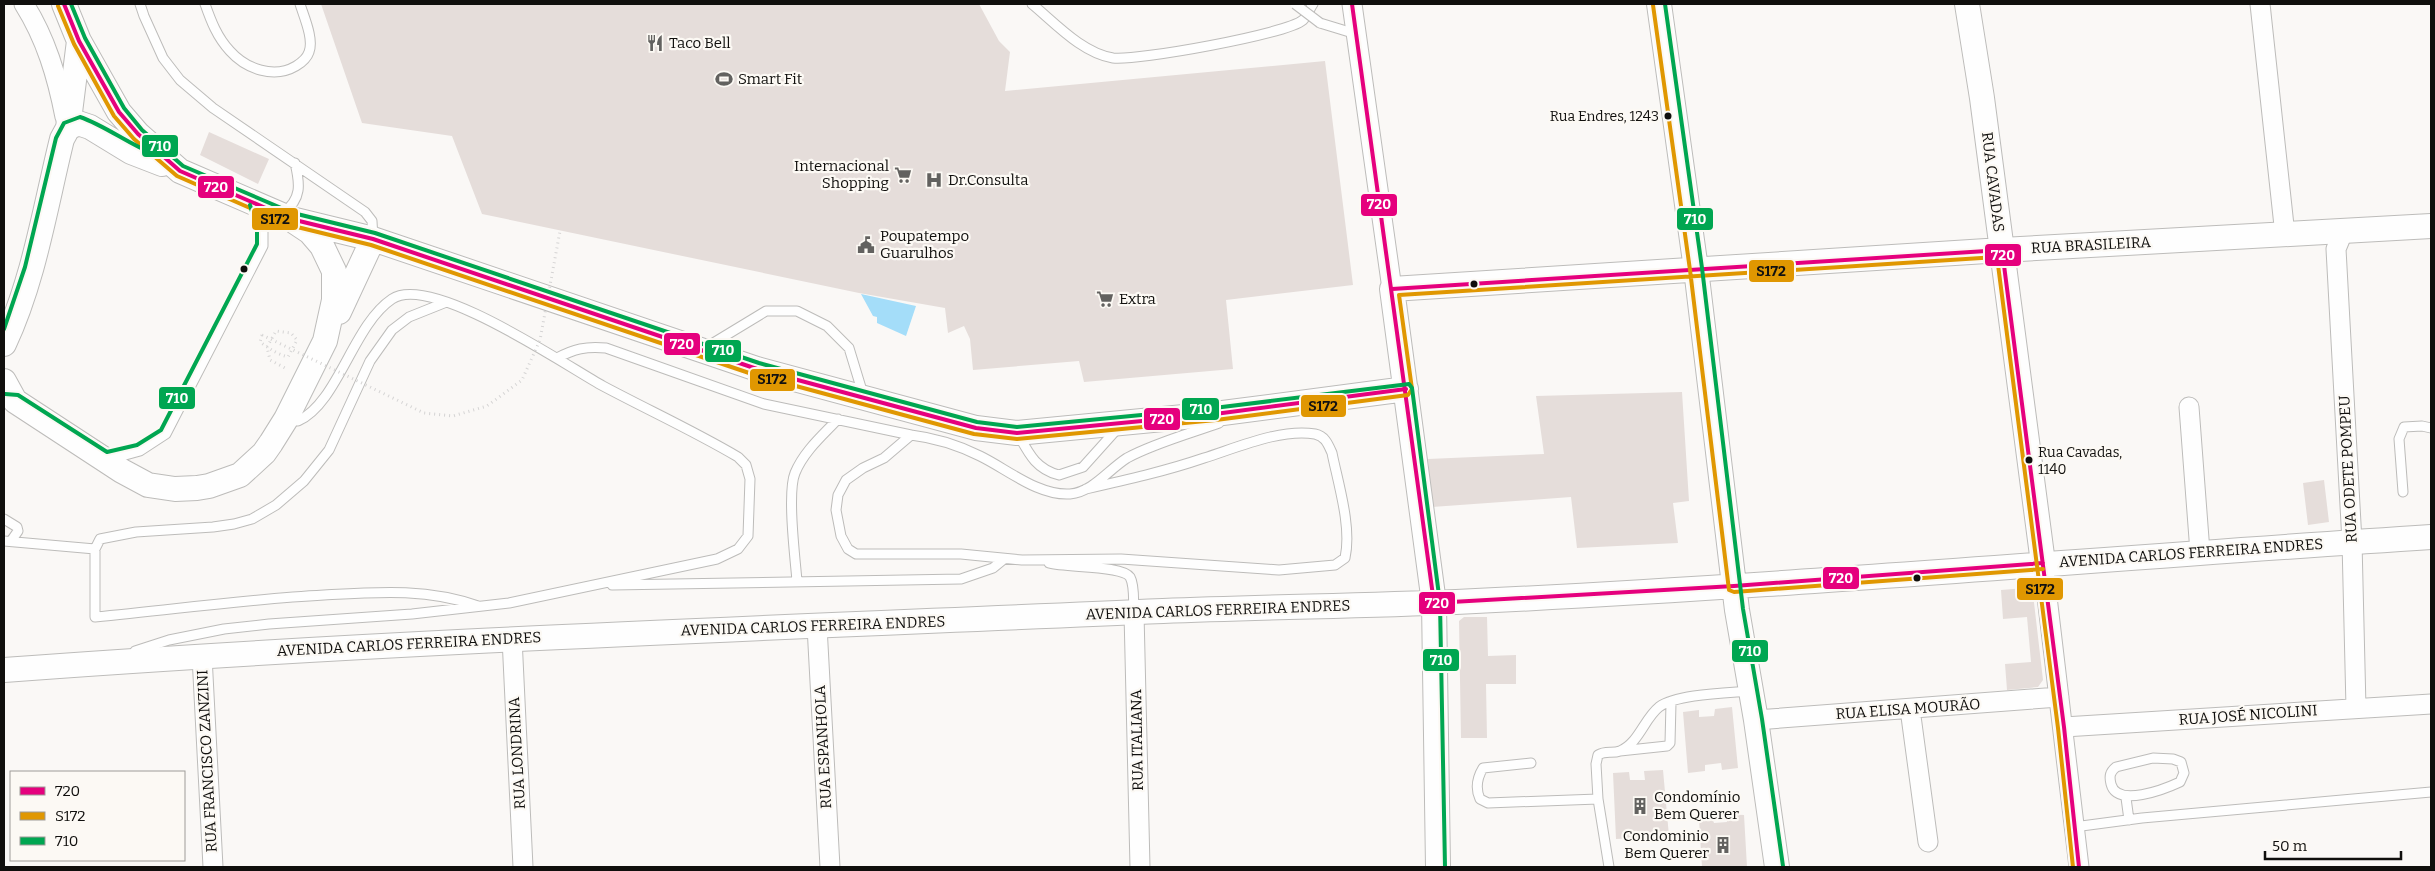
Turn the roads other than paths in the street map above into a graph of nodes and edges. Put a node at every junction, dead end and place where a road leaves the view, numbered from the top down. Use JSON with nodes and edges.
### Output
{"nodes":[{"id":1,"x":24,"y":4,"type":"edge"},
{"id":2,"x":64,"y":4,"type":"edge"},
{"id":3,"x":140,"y":4,"type":"edge"},
{"id":4,"x":205,"y":4,"type":"edge"},
{"id":5,"x":300,"y":4,"type":"edge"},
{"id":6,"x":1032,"y":4,"type":"edge"},
{"id":7,"x":1295,"y":4,"type":"edge"},
{"id":8,"x":1313,"y":4,"type":"edge"},
{"id":9,"x":1352,"y":4,"type":"edge"},
{"id":10,"x":1658,"y":4,"type":"edge"},
{"id":11,"x":1967,"y":4,"type":"edge"},
{"id":12,"x":2260,"y":4,"type":"edge"},
{"id":13,"x":1356,"y":34,"type":"junction"},
{"id":14,"x":79,"y":41,"type":"junction"},
{"id":15,"x":68,"y":128,"type":"junction"},
{"id":16,"x":295,"y":163,"type":"junction"},
{"id":17,"x":180,"y":171,"type":"junction"},
{"id":18,"x":256,"y":203,"type":"junction"},
{"id":19,"x":286,"y":217,"type":"junction"},
{"id":20,"x":2431,"y":226,"type":"edge"},
{"id":21,"x":2342,"y":232,"type":"junction"},
{"id":22,"x":2286,"y":236,"type":"junction"},
{"id":23,"x":373,"y":239,"type":"junction"},
{"id":24,"x":2002,"y":250,"type":"junction"},
{"id":25,"x":1696,"y":269,"type":"junction"},
{"id":26,"x":1392,"y":289,"type":"junction"},
{"id":27,"x":444,"y":303,"type":"junction"},
{"id":28,"x":7,"y":330,"type":"edge"},
{"id":29,"x":326,"y":341,"type":"junction"},
{"id":30,"x":701,"y":350,"type":"junction"},
{"id":31,"x":557,"y":358,"type":"junction"},
{"id":32,"x":1406,"y":389,"type":"junction"},
{"id":33,"x":7,"y":394,"type":"edge"},
{"id":34,"x":864,"y":399,"type":"junction"},
{"id":35,"x":1261,"y":407,"type":"junction"},
{"id":36,"x":2189,"y":407,"type":"dead end"},
{"id":37,"x":286,"y":419,"type":"junction"},
{"id":38,"x":838,"y":419,"type":"junction"},
{"id":39,"x":1121,"y":424,"type":"junction"},
{"id":40,"x":2431,"y":428,"type":"edge"},
{"id":41,"x":1017,"y":433,"type":"junction"},
{"id":42,"x":911,"y":435,"type":"junction"},
{"id":43,"x":106,"y":459,"type":"junction"},
{"id":44,"x":1086,"y":489,"type":"junction"},
{"id":45,"x":2403,"y":492,"type":"dead end"},
{"id":46,"x":4,"y":519,"type":"edge"},
{"id":47,"x":2431,"y":537,"type":"edge"},
{"id":48,"x":8,"y":541,"type":"edge"},
{"id":49,"x":2352,"y":542,"type":"junction"},
{"id":50,"x":95,"y":549,"type":"junction"},
{"id":51,"x":2200,"y":552,"type":"junction"},
{"id":52,"x":1004,"y":558,"type":"junction"},
{"id":53,"x":1040,"y":560,"type":"junction"},
{"id":54,"x":2043,"y":563,"type":"junction"},
{"id":55,"x":796,"y":580,"type":"junction"},
{"id":56,"x":590,"y":585,"type":"junction"},
{"id":57,"x":1734,"y":586,"type":"junction"},
{"id":58,"x":1434,"y":603,"type":"junction"},
{"id":59,"x":481,"y":607,"type":"junction"},
{"id":60,"x":1134,"y":612,"type":"junction"},
{"id":61,"x":816,"y":626,"type":"junction"},
{"id":62,"x":512,"y":638,"type":"junction"},
{"id":63,"x":202,"y":656,"type":"junction"},
{"id":64,"x":102,"y":663,"type":"junction"},
{"id":65,"x":4,"y":670,"type":"edge"},
{"id":66,"x":1751,"y":691,"type":"junction"},
{"id":67,"x":2059,"y":697,"type":"junction"},
{"id":68,"x":1671,"y":703,"type":"junction"},
{"id":69,"x":2431,"y":704,"type":"edge"},
{"id":70,"x":2356,"y":708,"type":"junction"},
{"id":71,"x":1910,"y":709,"type":"junction"},
{"id":72,"x":1756,"y":720,"type":"junction"},
{"id":73,"x":2064,"y":727,"type":"junction"},
{"id":74,"x":1620,"y":751,"type":"junction"},
{"id":75,"x":1531,"y":763,"type":"dead end"},
{"id":76,"x":2431,"y":792,"type":"edge"},
{"id":77,"x":2126,"y":798,"type":"junction"},
{"id":78,"x":1598,"y":799,"type":"junction"},
{"id":79,"x":2128,"y":820,"type":"junction"},
{"id":80,"x":2074,"y":827,"type":"junction"},
{"id":81,"x":1928,"y":842,"type":"dead end"},
{"id":82,"x":1438,"y":866,"type":"edge"},
{"id":83,"x":213,"y":867,"type":"edge"},
{"id":84,"x":523,"y":867,"type":"edge"},
{"id":85,"x":830,"y":867,"type":"edge"},
{"id":86,"x":1140,"y":867,"type":"edge"},
{"id":87,"x":1609,"y":867,"type":"edge"},
{"id":88,"x":1777,"y":867,"type":"edge"},
{"id":89,"x":2079,"y":867,"type":"edge"}],
"edges":[{"from":1,"to":15,"type":"street"},
{"from":2,"to":14,"type":"street"},
{"from":3,"to":16,"type":"lane"},
{"from":4,"to":5,"type":"lane"},
{"from":6,"to":8,"type":"lane"},
{"from":7,"to":13,"type":"lane","bridge":true},
{"from":9,"to":13,"type":"street"},
{"from":10,"to":25,"type":"street"},
{"from":11,"to":24,"type":"street","name":"RUA CAVADAS"},
{"from":12,"to":22,"type":"street"},
{"from":13,"to":26,"type":"street"},
{"from":14,"to":15,"type":"street"},
{"from":14,"to":17,"type":"street"},
{"from":15,"to":17,"type":"street"},
{"from":15,"to":28,"type":"street"},
{"from":16,"to":19,"type":"lane"},
{"from":16,"to":23,"type":"lane"},
{"from":17,"to":18,"type":"street"},
{"from":18,"to":19,"type":"street"},
{"from":18,"to":43,"type":"lane"},
{"from":19,"to":23,"type":"street"},
{"from":19,"to":29,"type":"street"},
{"from":20,"to":21,"type":"street","name":"RUA BRASILEIRA"},
{"from":21,"to":22,"type":"street","name":"RUA BRASILEIRA"},
{"from":21,"to":49,"type":"street","name":"RUA ODETE POMPEU"},
{"from":22,"to":24,"type":"street","name":"RUA BRASILEIRA"},
{"from":23,"to":29,"type":"street"},
{"from":23,"to":30,"type":"street"},
{"from":24,"to":25,"type":"street","name":"RUA BRASILEIRA"},
{"from":24,"to":54,"type":"street","name":"RUA CAVADAS"},
{"from":25,"to":26,"type":"street","name":"RUA BRASILEIRA"},
{"from":25,"to":57,"type":"street"},
{"from":26,"to":32,"type":"street"},
{"from":27,"to":31,"type":"lane"},
{"from":27,"to":37,"type":"lane"},
{"from":27,"to":50,"type":"lane"},
{"from":29,"to":37,"type":"street"},
{"from":30,"to":34,"type":"street"},
{"from":30,"to":34,"type":"lane"},
{"from":31,"to":38,"type":"lane"},
{"from":31,"to":56,"type":"lane"},
{"from":32,"to":35,"type":"street"},
{"from":32,"to":58,"type":"street"},
{"from":33,"to":43,"type":"street"},
{"from":34,"to":41,"type":"street"},
{"from":35,"to":39,"type":"street"},
{"from":35,"to":44,"type":"lane"},
{"from":36,"to":51,"type":"street"},
{"from":37,"to":43,"type":"street"},
{"from":38,"to":42,"type":"lane"},
{"from":38,"to":55,"type":"lane"},
{"from":39,"to":41,"type":"street"},
{"from":39,"to":41,"type":"lane"},
{"from":40,"to":45,"type":"lane"},
{"from":42,"to":44,"type":"lane"},
{"from":42,"to":52,"type":"lane"},
{"from":44,"to":53,"type":"lane"},
{"from":46,"to":48,"type":"lane"},
{"from":47,"to":49,"type":"street","name":"AVENIDA CARLOS FERREIRA ENDRES"},
{"from":48,"to":50,"type":"lane"},
{"from":49,"to":51,"type":"street","name":"AVENIDA CARLOS FERREIRA ENDRES"},
{"from":49,"to":70,"type":"street","name":"RUA ODETE POMPEU"},
{"from":50,"to":59,"type":"lane"},
{"from":51,"to":54,"type":"street","name":"AVENIDA CARLOS FERREIRA ENDRES"},
{"from":52,"to":53,"type":"lane"},
{"from":52,"to":55,"type":"lane"},
{"from":53,"to":60,"type":"lane"},
{"from":54,"to":57,"type":"street","name":"AVENIDA CARLOS FERREIRA ENDRES"},
{"from":54,"to":67,"type":"street","name":"RUA CAVADAS"},
{"from":55,"to":56,"type":"lane"},
{"from":56,"to":59,"type":"lane"},
{"from":57,"to":58,"type":"street","name":"AVENIDA CARLOS FERREIRA ENDRES"},
{"from":57,"to":66,"type":"street"},
{"from":58,"to":60,"type":"street","name":"AVENIDA CARLOS FERREIRA ENDRES"},
{"from":58,"to":82,"type":"street"},
{"from":59,"to":64,"type":"lane"},
{"from":60,"to":61,"type":"street","name":"AVENIDA CARLOS FERREIRA ENDRES"},
{"from":60,"to":86,"type":"street","name":"RUA ITALIANA"},
{"from":61,"to":62,"type":"street","name":"AVENIDA CARLOS FERREIRA ENDRES"},
{"from":61,"to":85,"type":"street","name":"RUA ESPANHOLA"},
{"from":62,"to":63,"type":"street","name":"AVENIDA CARLOS FERREIRA ENDRES"},
{"from":62,"to":84,"type":"street","name":"RUA LONDRINA"},
{"from":63,"to":64,"type":"street","name":"AVENIDA CARLOS FERREIRA ENDRES"},
{"from":63,"to":83,"type":"street","name":"RUA FRANCISCO ZANZINI"},
{"from":64,"to":65,"type":"street","name":"AVENIDA CARLOS FERREIRA ENDRES"},
{"from":66,"to":68,"type":"lane"},
{"from":66,"to":72,"type":"street"},
{"from":67,"to":71,"type":"street","name":"RUA ELISA MOURÃO"},
{"from":67,"to":73,"type":"street","name":"RUA CAVADAS"},
{"from":68,"to":74,"type":"lane"},
{"from":68,"to":74,"type":"lane"},
{"from":69,"to":70,"type":"street","name":"RUA JOSÉ NICOLINI"},
{"from":70,"to":73,"type":"street","name":"RUA JOSÉ NICOLINI"},
{"from":71,"to":72,"type":"street","name":"RUA ELISA MOURÃO"},
{"from":71,"to":81,"type":"street"},
{"from":72,"to":88,"type":"street"},
{"from":73,"to":80,"type":"street","name":"RUA CAVADAS"},
{"from":74,"to":78,"type":"lane"},
{"from":75,"to":78,"type":"lane"},
{"from":76,"to":79,"type":"lane"},
{"from":77,"to":77,"type":"lane"},
{"from":77,"to":79,"type":"lane"},
{"from":78,"to":87,"type":"lane"},
{"from":79,"to":80,"type":"lane"},
{"from":80,"to":89,"type":"street","name":"RUA CAVADAS"}]}
